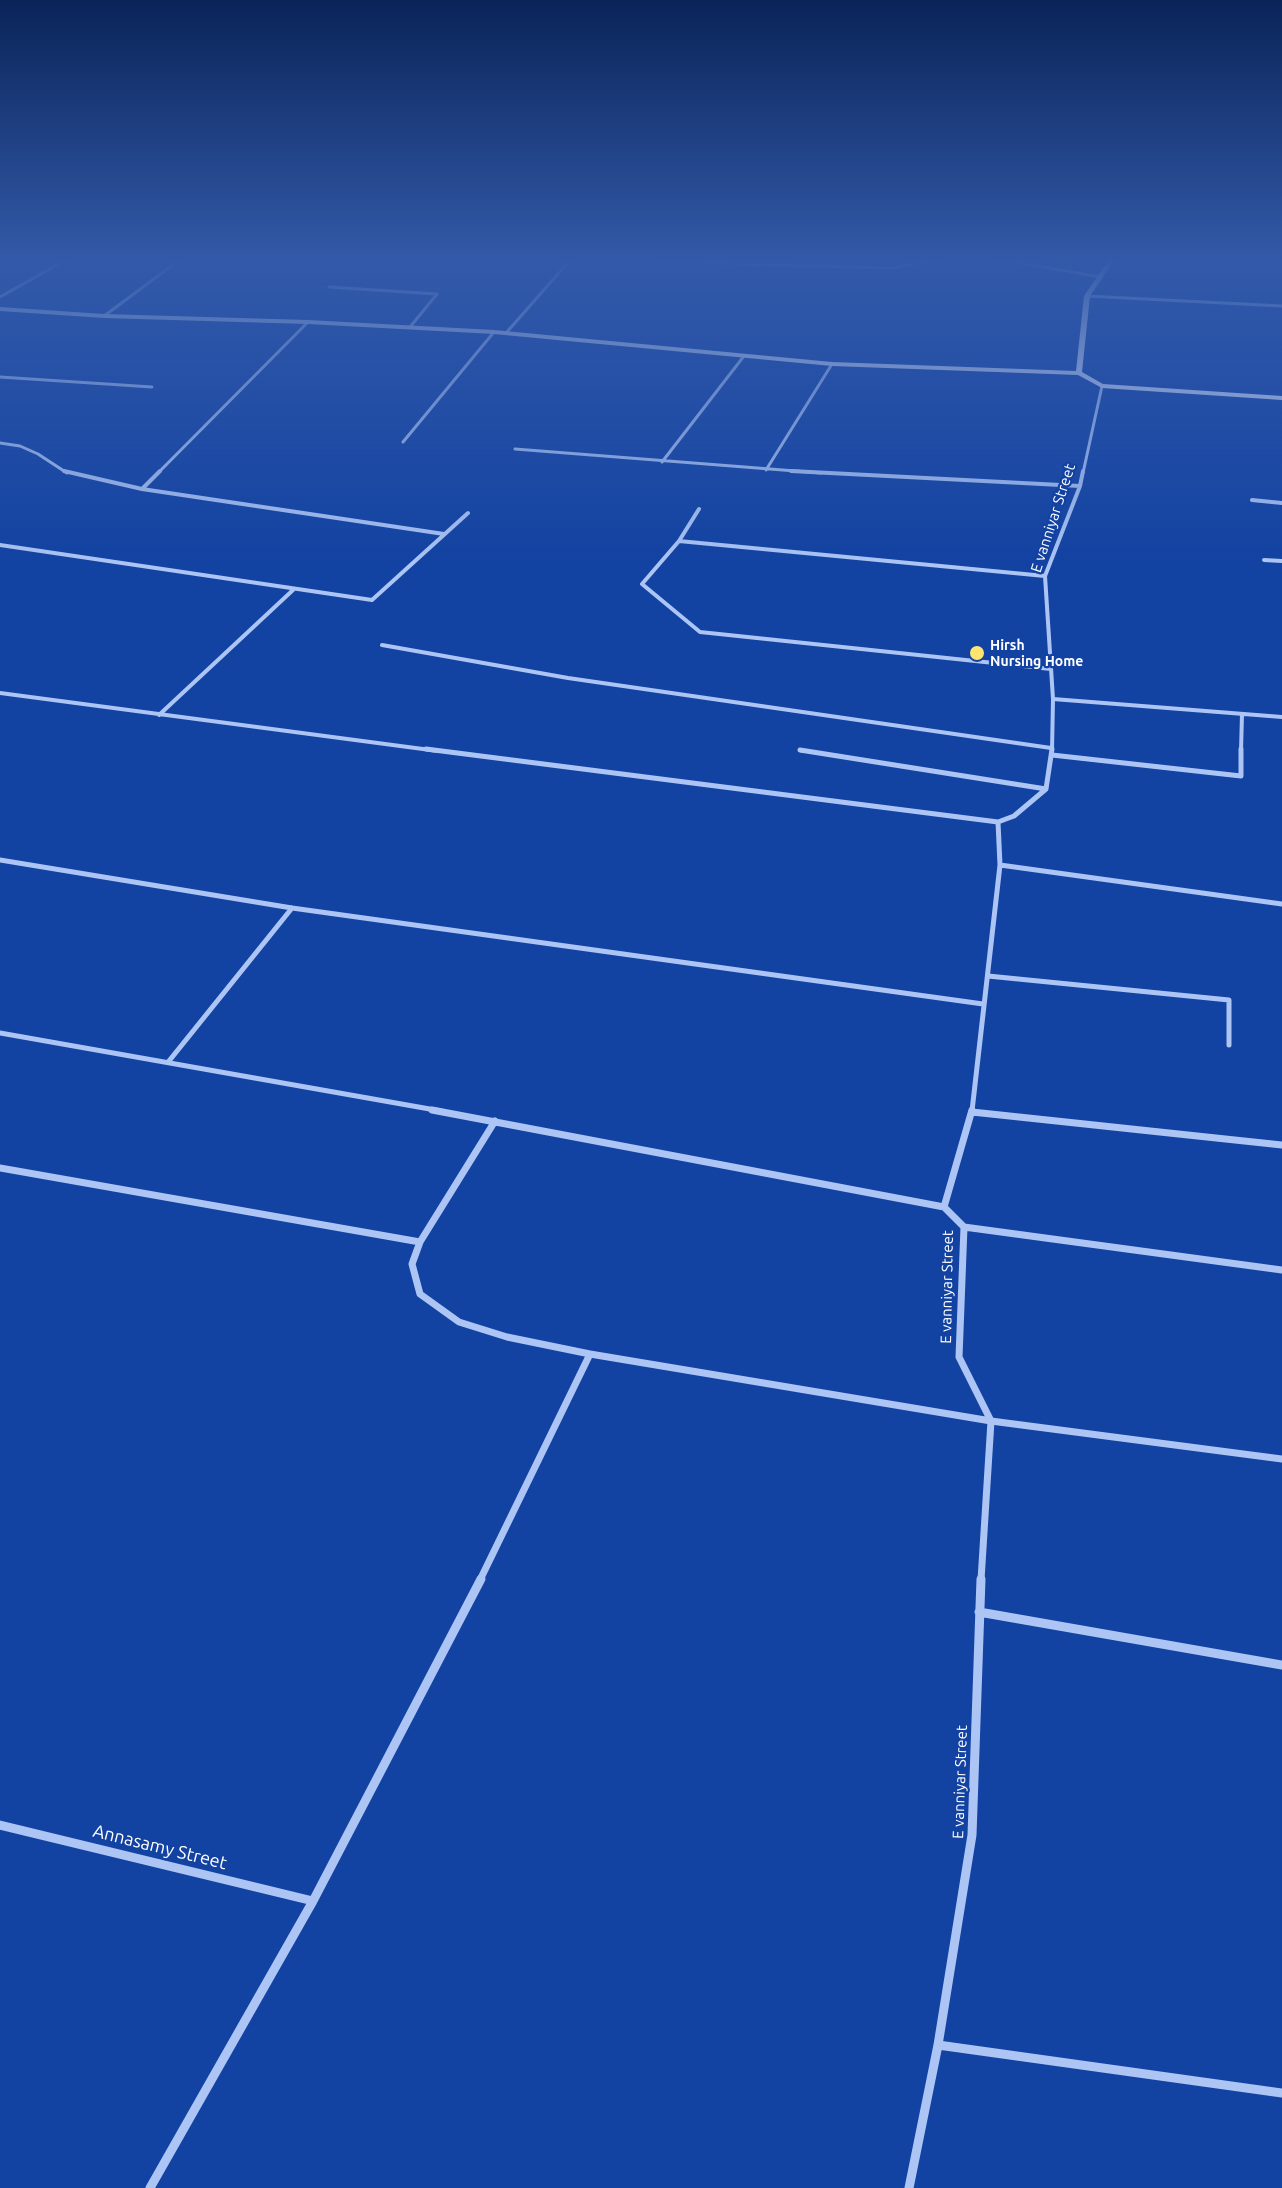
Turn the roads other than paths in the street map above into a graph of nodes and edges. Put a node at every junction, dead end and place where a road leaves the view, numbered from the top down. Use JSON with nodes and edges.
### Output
{"nodes":[{"id":1,"x":270,"y":360,"type":"edge"},
{"id":2,"x":471,"y":360,"type":"edge"},
{"id":3,"x":741,"y":360,"type":"edge"},
{"id":4,"x":789,"y":360,"type":"edge"},
{"id":5,"x":1080,"y":360,"type":"edge"},
{"id":6,"x":832,"y":364,"type":"junction"},
{"id":7,"x":1079,"y":373,"type":"junction"},
{"id":8,"x":0,"y":377,"type":"edge"},
{"id":9,"x":1102,"y":386,"type":"junction"},
{"id":10,"x":152,"y":387,"type":"dead end"},
{"id":11,"x":1282,"y":398,"type":"edge"},
{"id":12,"x":403,"y":442,"type":"dead end"},
{"id":13,"x":0,"y":443,"type":"edge"},
{"id":14,"x":515,"y":449,"type":"dead end"},
{"id":15,"x":662,"y":462,"type":"junction"},
{"id":16,"x":766,"y":470,"type":"junction"},
{"id":17,"x":1080,"y":486,"type":"junction"},
{"id":18,"x":142,"y":489,"type":"junction"},
{"id":19,"x":1252,"y":500,"type":"dead end"},
{"id":20,"x":1282,"y":502,"type":"edge"},
{"id":21,"x":699,"y":509,"type":"dead end"},
{"id":22,"x":468,"y":513,"type":"dead end"},
{"id":23,"x":444,"y":534,"type":"junction"},
{"id":24,"x":679,"y":541,"type":"junction"},
{"id":25,"x":0,"y":545,"type":"edge"},
{"id":26,"x":1264,"y":560,"type":"dead end"},
{"id":27,"x":1282,"y":561,"type":"edge"},
{"id":28,"x":1045,"y":576,"type":"junction"},
{"id":29,"x":293,"y":590,"type":"junction"},
{"id":30,"x":382,"y":645,"type":"dead end"},
{"id":31,"x":1051,"y":669,"type":"junction"},
{"id":32,"x":0,"y":693,"type":"edge"},
{"id":33,"x":1053,"y":699,"type":"junction"},
{"id":34,"x":1242,"y":714,"type":"junction"},
{"id":35,"x":159,"y":715,"type":"junction"},
{"id":36,"x":1282,"y":717,"type":"edge"},
{"id":37,"x":800,"y":750,"type":"dead end"},
{"id":38,"x":1052,"y":752,"type":"junction"},
{"id":39,"x":1046,"y":789,"type":"junction"},
{"id":40,"x":998,"y":822,"type":"junction"},
{"id":41,"x":0,"y":860,"type":"edge"},
{"id":42,"x":1000,"y":865,"type":"junction"},
{"id":43,"x":1282,"y":904,"type":"edge"},
{"id":44,"x":292,"y":908,"type":"junction"},
{"id":45,"x":988,"y":976,"type":"junction"},
{"id":46,"x":983,"y":1004,"type":"junction"},
{"id":47,"x":0,"y":1033,"type":"edge"},
{"id":48,"x":1229,"y":1045,"type":"dead end"},
{"id":49,"x":169,"y":1061,"type":"junction"},
{"id":50,"x":972,"y":1112,"type":"junction"},
{"id":51,"x":495,"y":1121,"type":"junction"},
{"id":52,"x":1282,"y":1145,"type":"edge"},
{"id":53,"x":0,"y":1168,"type":"edge"},
{"id":54,"x":944,"y":1207,"type":"junction"},
{"id":55,"x":964,"y":1227,"type":"junction"},
{"id":56,"x":420,"y":1242,"type":"junction"},
{"id":57,"x":1282,"y":1270,"type":"edge"},
{"id":58,"x":590,"y":1354,"type":"junction"},
{"id":59,"x":991,"y":1421,"type":"junction"},
{"id":60,"x":1282,"y":1459,"type":"edge"},
{"id":61,"x":979,"y":1612,"type":"junction"},
{"id":62,"x":1282,"y":1665,"type":"edge"},
{"id":63,"x":0,"y":1825,"type":"edge"},
{"id":64,"x":313,"y":1901,"type":"junction"},
{"id":65,"x":938,"y":2045,"type":"junction"},
{"id":66,"x":1282,"y":2093,"type":"edge"},
{"id":67,"x":150,"y":2188,"type":"edge"},
{"id":68,"x":909,"y":2188,"type":"edge"}],
"edges":[{"from":1,"to":18,"type":"street"},
{"from":2,"to":12,"type":"street"},
{"from":3,"to":15,"type":"street"},
{"from":4,"to":6,"type":"main road"},
{"from":5,"to":7,"type":"main road"},
{"from":6,"to":7,"type":"main road"},
{"from":6,"to":16,"type":"street"},
{"from":7,"to":9,"type":"main road"},
{"from":8,"to":10,"type":"street"},
{"from":9,"to":11,"type":"main road"},
{"from":9,"to":17,"type":"street","name":"E vanniyar Street"},
{"from":13,"to":18,"type":"street"},
{"from":14,"to":15,"type":"street"},
{"from":15,"to":16,"type":"street"},
{"from":16,"to":17,"type":"street"},
{"from":17,"to":28,"type":"street","name":"E vanniyar Street"},
{"from":18,"to":23,"type":"street"},
{"from":19,"to":20,"type":"street"},
{"from":21,"to":24,"type":"street"},
{"from":22,"to":23,"type":"street"},
{"from":23,"to":29,"type":"street"},
{"from":24,"to":28,"type":"street"},
{"from":24,"to":31,"type":"street"},
{"from":25,"to":29,"type":"street"},
{"from":26,"to":27,"type":"street"},
{"from":28,"to":31,"type":"street","name":"E vanniyar Street"},
{"from":29,"to":35,"type":"street"},
{"from":30,"to":38,"type":"street"},
{"from":31,"to":33,"type":"street","name":"E vanniyar Street"},
{"from":32,"to":35,"type":"street"},
{"from":33,"to":34,"type":"street"},
{"from":33,"to":38,"type":"street","name":"E vanniyar Street"},
{"from":34,"to":36,"type":"street"},
{"from":34,"to":38,"type":"street"},
{"from":35,"to":40,"type":"street"},
{"from":37,"to":39,"type":"street"},
{"from":38,"to":39,"type":"street","name":"E vanniyar Street"},
{"from":39,"to":40,"type":"street"},
{"from":40,"to":42,"type":"street"},
{"from":41,"to":44,"type":"street"},
{"from":42,"to":43,"type":"street"},
{"from":42,"to":45,"type":"street"},
{"from":44,"to":46,"type":"street"},
{"from":44,"to":49,"type":"street"},
{"from":45,"to":46,"type":"street"},
{"from":45,"to":48,"type":"street"},
{"from":46,"to":50,"type":"street"},
{"from":47,"to":49,"type":"street"},
{"from":49,"to":51,"type":"street"},
{"from":50,"to":52,"type":"street"},
{"from":50,"to":54,"type":"street"},
{"from":51,"to":54,"type":"street"},
{"from":51,"to":56,"type":"street"},
{"from":53,"to":56,"type":"street"},
{"from":54,"to":55,"type":"street","name":"E vanniyar Street"},
{"from":55,"to":57,"type":"street"},
{"from":55,"to":59,"type":"street","name":"E vanniyar Street"},
{"from":56,"to":58,"type":"street"},
{"from":58,"to":59,"type":"street"},
{"from":58,"to":64,"type":"street"},
{"from":59,"to":60,"type":"street"},
{"from":59,"to":61,"type":"street","name":"E vanniyar Street"},
{"from":61,"to":62,"type":"street"},
{"from":61,"to":65,"type":"street","name":"E vanniyar Street"},
{"from":63,"to":64,"type":"street","name":"Annasamy Street"},
{"from":64,"to":67,"type":"street"},
{"from":65,"to":66,"type":"street"},
{"from":65,"to":68,"type":"street","name":"E vanniyar Street"}]}
